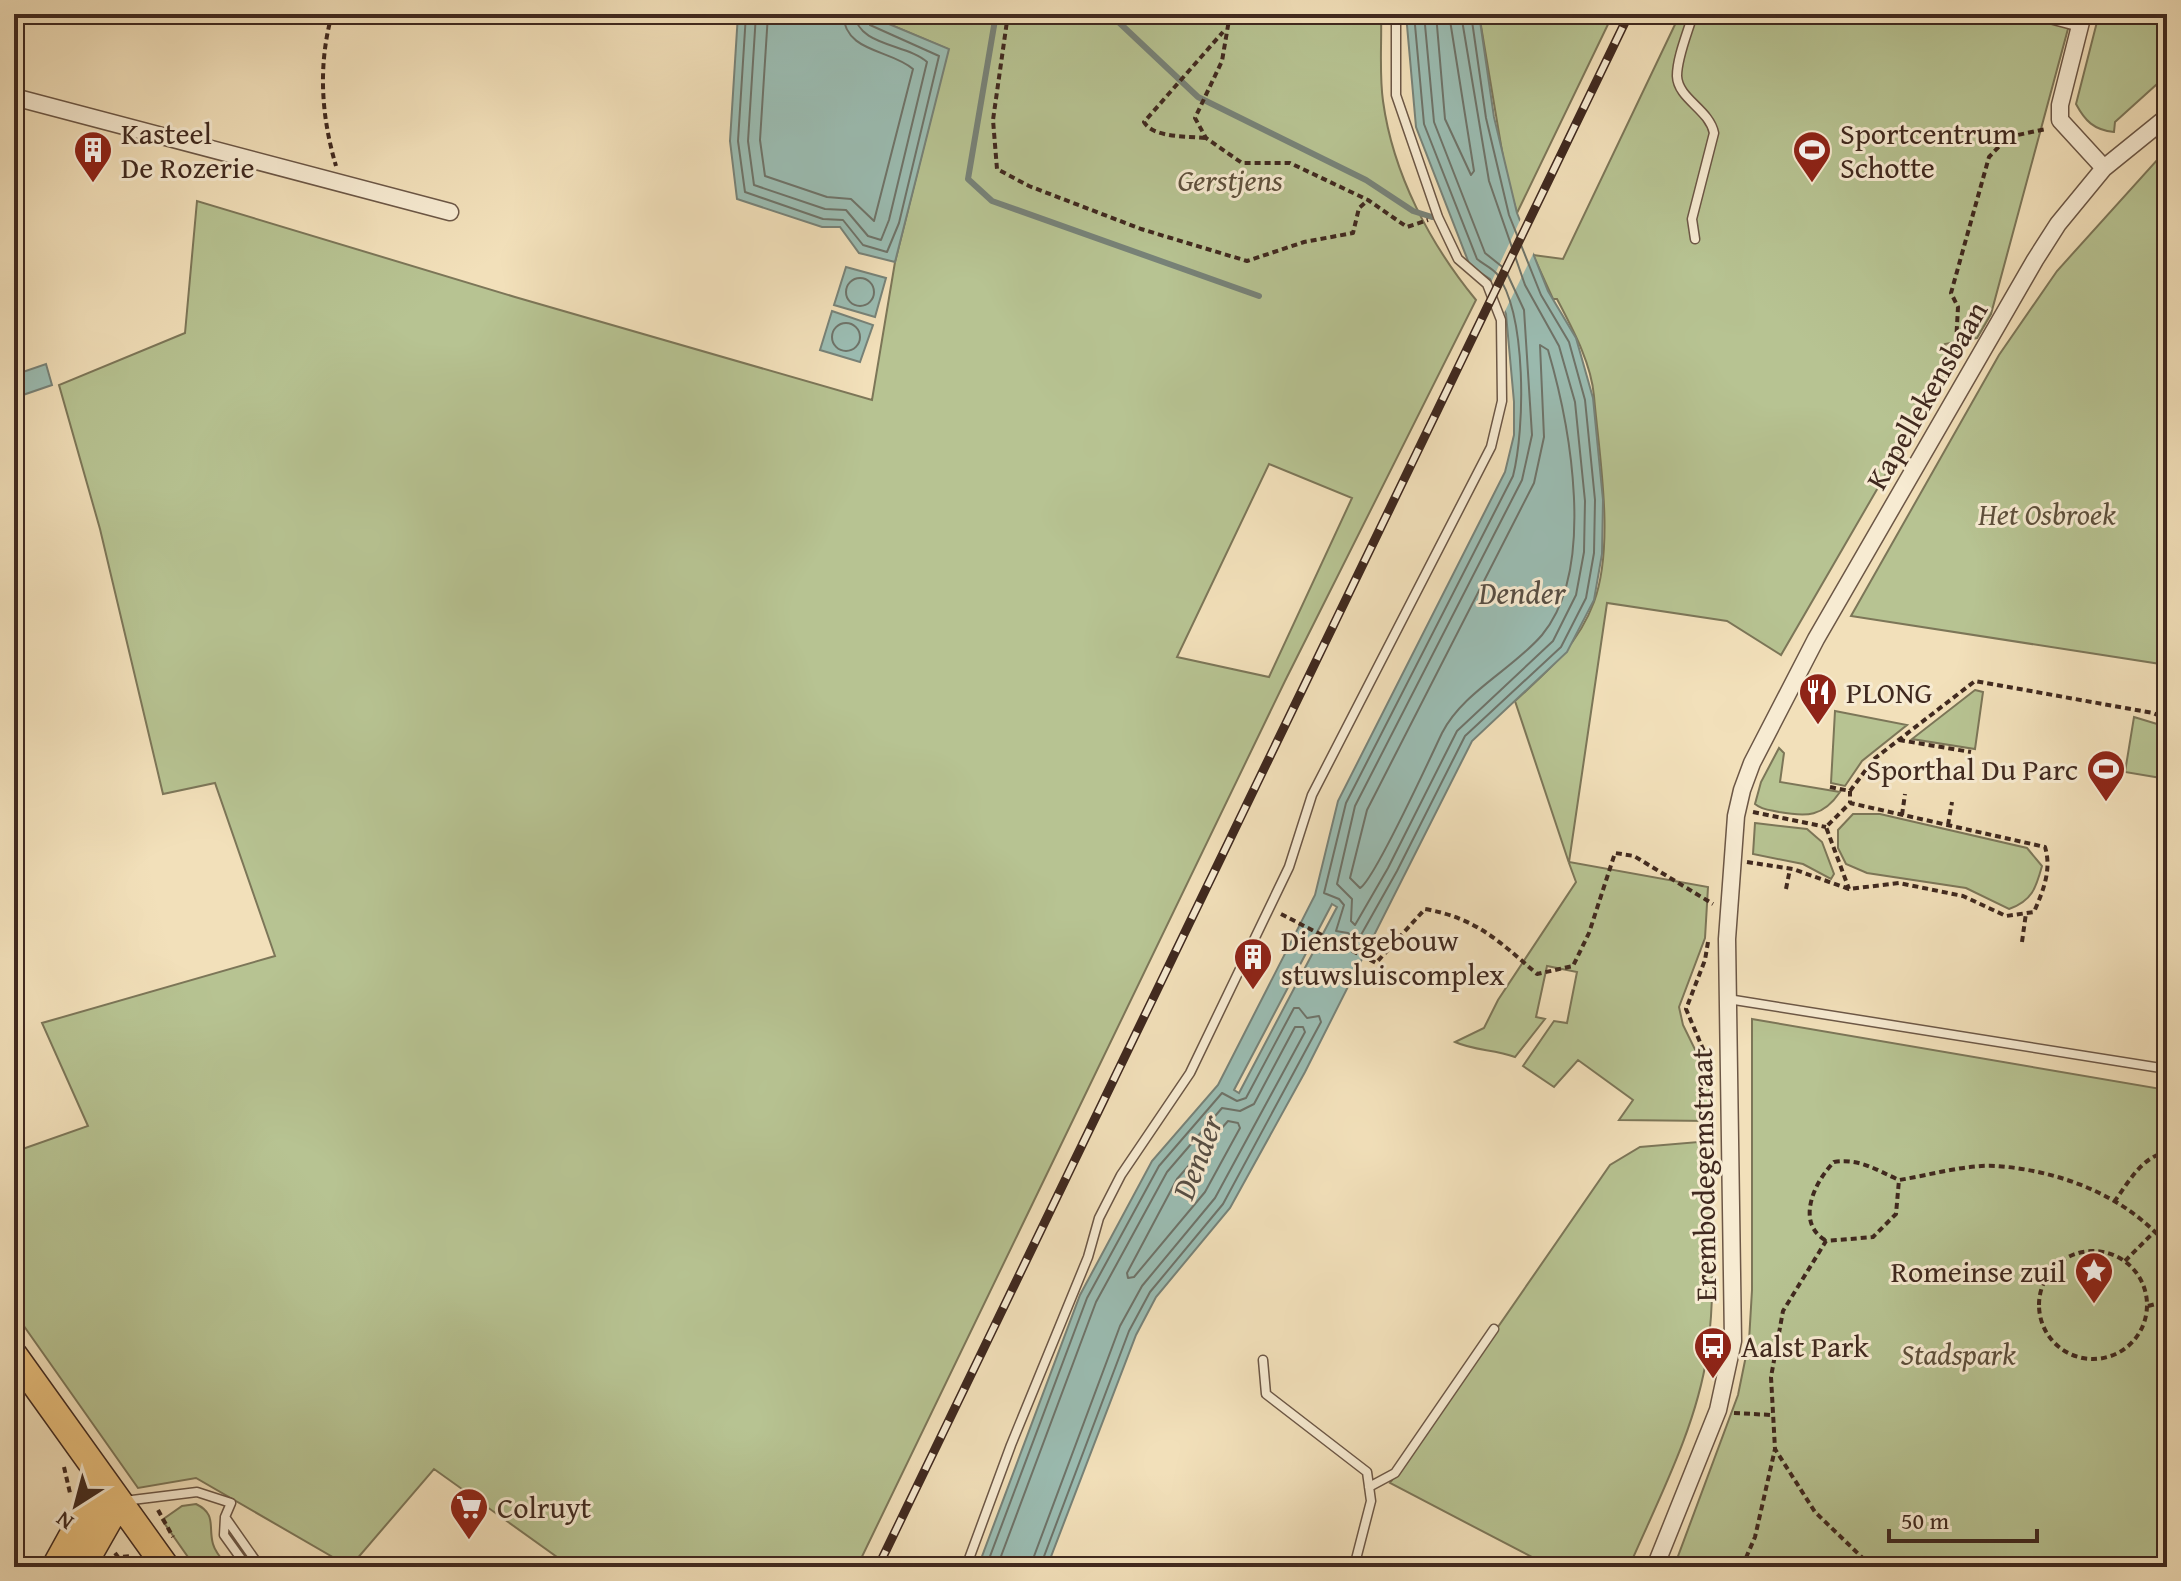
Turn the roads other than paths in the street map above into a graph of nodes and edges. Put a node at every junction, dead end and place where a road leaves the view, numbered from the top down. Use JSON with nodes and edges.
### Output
{"nodes":[{"id":1,"x":1396,"y":14,"type":"edge"},
{"id":2,"x":1693,"y":14,"type":"edge"},
{"id":3,"x":2033,"y":14,"type":"edge"},
{"id":4,"x":2082,"y":20,"type":"edge"},
{"id":5,"x":14,"y":97,"type":"edge"},
{"id":6,"x":2167,"y":117,"type":"edge"},
{"id":7,"x":2104,"y":168,"type":"junction"},
{"id":8,"x":450,"y":212,"type":"dead end"},
{"id":9,"x":1695,"y":239,"type":"dead end"},
{"id":10,"x":1737,"y":813,"type":"joint"},
{"id":11,"x":1728,"y":999,"type":"junction"},
{"id":12,"x":2167,"y":1069,"type":"edge"},
{"id":13,"x":1494,"y":1329,"type":"dead end"},
{"id":14,"x":14,"y":1355,"type":"edge"},
{"id":15,"x":1263,"y":1360,"type":"dead end"},
{"id":16,"x":103,"y":1480,"type":"junction"},
{"id":17,"x":1369,"y":1487,"type":"junction"},
{"id":18,"x":119,"y":1502,"type":"junction"},
{"id":19,"x":225,"y":1517,"type":"junction"},
{"id":20,"x":93,"y":1526,"type":"junction"},
{"id":21,"x":55,"y":1567,"type":"edge"},
{"id":22,"x":82,"y":1567,"type":"edge"},
{"id":23,"x":166,"y":1567,"type":"edge"},
{"id":24,"x":247,"y":1567,"type":"edge"},
{"id":25,"x":260,"y":1567,"type":"edge"},
{"id":26,"x":966,"y":1567,"type":"edge"},
{"id":27,"x":1354,"y":1567,"type":"edge"},
{"id":28,"x":1655,"y":1567,"type":"edge"}],
"edges":[{"from":1,"to":26,"type":"lane"},
{"from":2,"to":9,"type":"lane"},
{"from":3,"to":4,"type":"lane"},
{"from":4,"to":7,"type":"street"},
{"from":5,"to":8,"type":"street"},
{"from":6,"to":7,"type":"street","name":"Kapellekensbaan"},
{"from":7,"to":10,"type":"street","name":"Kapellekensbaan"},
{"from":10,"to":11,"type":"street","name":"Erembodegemstraat"},
{"from":11,"to":12,"type":"lane"},
{"from":11,"to":28,"type":"street","name":"Erembodegemstraat"},
{"from":13,"to":17,"type":"lane"},
{"from":14,"to":16,"type":"main road"},
{"from":15,"to":17,"type":"lane"},
{"from":16,"to":18,"type":"main road"},
{"from":16,"to":20,"type":"main road"},
{"from":17,"to":27,"type":"lane"},
{"from":18,"to":19,"type":"lane"},
{"from":18,"to":20,"type":"main road"},
{"from":18,"to":23,"type":"main road"},
{"from":19,"to":24,"type":"lane"},
{"from":19,"to":25,"type":"lane"},
{"from":20,"to":21,"type":"main road"},
{"from":20,"to":22,"type":"main road"}]}
